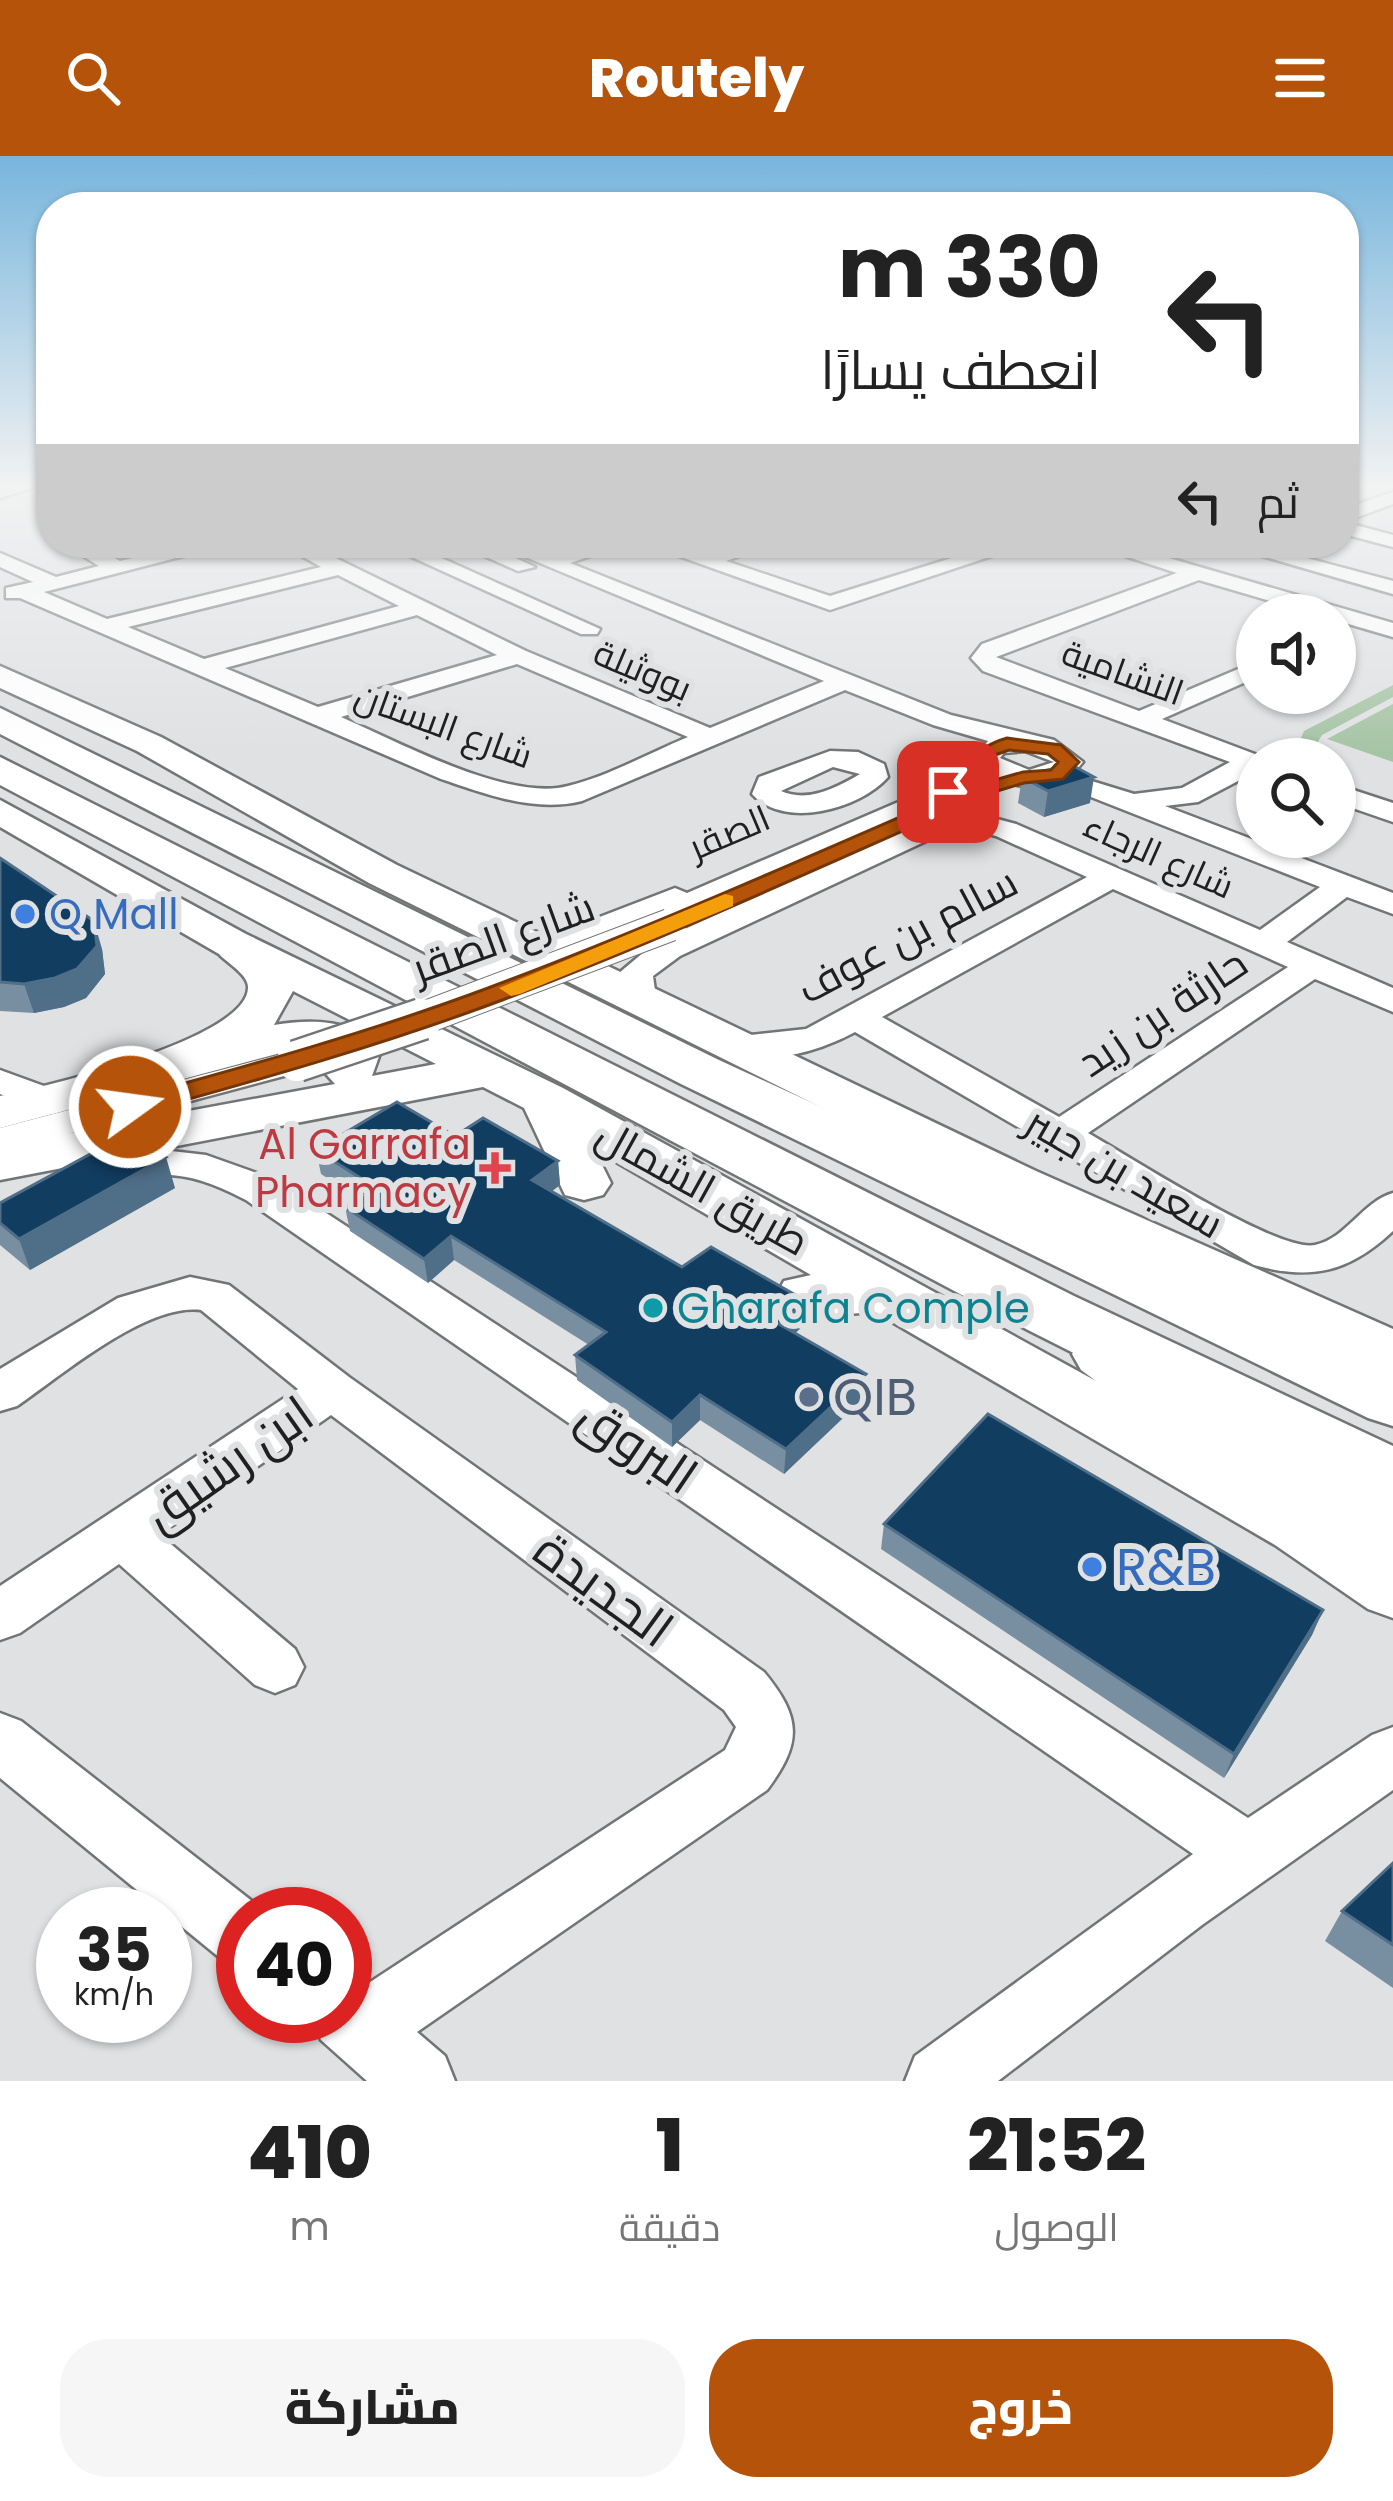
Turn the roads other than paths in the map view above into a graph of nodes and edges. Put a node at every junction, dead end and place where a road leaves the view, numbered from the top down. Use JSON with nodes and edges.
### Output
{"nodes":[{"id":1,"x":31,"y":573,"type":"edge"},
{"id":2,"x":96,"y":573,"type":"edge"},
{"id":3,"x":320,"y":573,"type":"edge"},
{"id":4,"x":348,"y":573,"type":"edge"},
{"id":5,"x":460,"y":573,"type":"edge"},
{"id":6,"x":543,"y":573,"type":"edge"},
{"id":7,"x":575,"y":573,"type":"edge"},
{"id":8,"x":740,"y":573,"type":"edge"},
{"id":9,"x":927,"y":573,"type":"edge"},
{"id":10,"x":1198,"y":573,"type":"joint"},
{"id":11,"x":1351,"y":573,"type":"edge"},
{"id":12,"x":1360,"y":573,"type":"edge"},
{"id":13,"x":53,"y":583,"type":"junction"},
{"id":14,"x":1393,"y":583,"type":"edge"},
{"id":15,"x":11,"y":594,"type":"edge"},
{"id":16,"x":534,"y":605,"type":"junction"},
{"id":17,"x":416,"y":608,"type":"junction"},
{"id":18,"x":1364,"y":621,"type":"junction"},
{"id":19,"x":1356,"y":625,"type":"edge"},
{"id":20,"x":106,"y":626,"type":"junction"},
{"id":21,"x":458,"y":628,"type":"junction"},
{"id":22,"x":589,"y":629,"type":"dead end"},
{"id":23,"x":1393,"y":630,"type":"edge"},
{"id":24,"x":518,"y":656,"type":"junction"},
{"id":25,"x":203,"y":668,"type":"junction"},
{"id":26,"x":0,"y":676,"type":"edge"},
{"id":27,"x":1236,"y":677,"type":"edge"},
{"id":28,"x":835,"y":685,"type":"junction"},
{"id":29,"x":0,"y":693,"type":"edge"},
{"id":30,"x":75,"y":711,"type":"junction"},
{"id":31,"x":317,"y":716,"type":"junction"},
{"id":32,"x":0,"y":719,"type":"edge"},
{"id":33,"x":942,"y":720,"type":"junction"},
{"id":34,"x":1140,"y":720,"type":"junction"},
{"id":35,"x":710,"y":737,"type":"junction"},
{"id":36,"x":1024,"y":742,"type":"junction"},
{"id":37,"x":1236,"y":755,"type":"edge"},
{"id":38,"x":1069,"y":762,"type":"junction"},
{"id":39,"x":979,"y":766,"type":"junction"},
{"id":40,"x":0,"y":769,"type":"edge"},
{"id":41,"x":152,"y":772,"type":"junction"},
{"id":42,"x":1236,"y":775,"type":"edge"},
{"id":43,"x":1032,"y":778,"type":"junction"},
{"id":44,"x":828,"y":799,"type":"dead end"},
{"id":45,"x":1356,"y":800,"type":"edge"},
{"id":46,"x":1191,"y":807,"type":"junction"},
{"id":47,"x":0,"y":812,"type":"edge"},
{"id":48,"x":1393,"y":813,"type":"edge"},
{"id":49,"x":866,"y":816,"type":"junction"},
{"id":50,"x":953,"y":820,"type":"joint"},
{"id":51,"x":1291,"y":862,"type":"junction"},
{"id":52,"x":1112,"y":877,"type":"junction"},
{"id":53,"x":1344,"y":884,"type":"junction"},
{"id":54,"x":1393,"y":904,"type":"edge"},
{"id":55,"x":663,"y":921,"type":"junction"},
{"id":56,"x":605,"y":928,"type":"junction"},
{"id":57,"x":231,"y":943,"type":"junction"},
{"id":58,"x":1264,"y":943,"type":"junction"},
{"id":59,"x":513,"y":959,"type":"junction"},
{"id":60,"x":1314,"y":965,"type":"junction"},
{"id":61,"x":643,"y":979,"type":"junction"},
{"id":62,"x":1393,"y":1001,"type":"edge"},
{"id":63,"x":848,"y":1021,"type":"junction"},
{"id":64,"x":737,"y":1046,"type":"junction"},
{"id":65,"x":292,"y":1057,"type":"junction"},
{"id":66,"x":490,"y":1072,"type":"junction"},
{"id":67,"x":148,"y":1074,"type":"junction"},
{"id":68,"x":0,"y":1081,"type":"edge"},
{"id":69,"x":545,"y":1099,"type":"junction"},
{"id":70,"x":52,"y":1102,"type":"junction"},
{"id":71,"x":0,"y":1112,"type":"edge"},
{"id":72,"x":0,"y":1127,"type":"edge"},
{"id":73,"x":1060,"y":1134,"type":"junction"},
{"id":74,"x":125,"y":1135,"type":"junction"},
{"id":75,"x":0,"y":1140,"type":"edge"},
{"id":76,"x":0,"y":1163,"type":"edge"},
{"id":77,"x":584,"y":1183,"type":"dead end"},
{"id":78,"x":57,"y":1192,"type":"edge"},
{"id":79,"x":1393,"y":1207,"type":"edge"},
{"id":80,"x":1132,"y":1276,"type":"junction"},
{"id":81,"x":889,"y":1291,"type":"junction"},
{"id":82,"x":805,"y":1296,"type":"edge"},
{"id":83,"x":1051,"y":1313,"type":"junction"},
{"id":84,"x":1393,"y":1354,"type":"edge"},
{"id":85,"x":1393,"y":1380,"type":"edge"},
{"id":86,"x":1142,"y":1383,"type":"junction"},
{"id":87,"x":332,"y":1390,"type":"junction"},
{"id":88,"x":0,"y":1393,"type":"edge"},
{"id":89,"x":1393,"y":1400,"type":"edge"},
{"id":90,"x":1393,"y":1480,"type":"edge"},
{"id":91,"x":1299,"y":1525,"type":"junction"},
{"id":92,"x":124,"y":1536,"type":"junction"},
{"id":93,"x":1389,"y":1571,"type":"edge"},
{"id":94,"x":0,"y":1616,"type":"edge"},
{"id":95,"x":275,"y":1667,"type":"dead end"},
{"id":96,"x":0,"y":1741,"type":"edge"},
{"id":97,"x":1393,"y":1755,"type":"edge"},
{"id":98,"x":1247,"y":1854,"type":"junction"},
{"id":99,"x":216,"y":1913,"type":"edge"},
{"id":100,"x":372,"y":2011,"type":"edge"},
{"id":101,"x":372,"y":2039,"type":"edge"},
{"id":102,"x":420,"y":2081,"type":"edge"},
{"id":103,"x":940,"y":2081,"type":"edge"}],
"edges":[{"from":1,"to":13,"type":"street"},
{"from":2,"to":13,"type":"street","name":"شارع البستان"},
{"from":3,"to":20,"type":"street"},
{"from":4,"to":17,"type":"street","name":"بووثيلة"},
{"from":5,"to":16,"type":"street"},
{"from":6,"to":28,"type":"street"},
{"from":7,"to":28,"type":"street"},
{"from":8,"to":9,"type":"street"},
{"from":10,"to":18,"type":"street"},
{"from":10,"to":34,"type":"street","name":"النشامية"},
{"from":11,"to":14,"type":"street"},
{"from":12,"to":14,"type":"street"},
{"from":13,"to":15,"type":"street","name":"شارع البستان"},
{"from":15,"to":20,"type":"street","name":"شارع البستان"},
{"from":16,"to":21,"type":"street"},
{"from":16,"to":22,"type":"street"},
{"from":17,"to":21,"type":"street","name":"بووثيلة"},
{"from":17,"to":25,"type":"street"},
{"from":18,"to":19,"type":"street"},
{"from":18,"to":23,"type":"street"},
{"from":20,"to":25,"type":"street","name":"شارع البستان"},
{"from":21,"to":24,"type":"street","name":"بووثيلة"},
{"from":24,"to":31,"type":"street"},
{"from":24,"to":35,"type":"street","name":"بووثيلة"},
{"from":25,"to":31,"type":"street","name":"شارع البستان"},
{"from":26,"to":30,"type":"main road"},
{"from":27,"to":34,"type":"street"},
{"from":28,"to":33,"type":"street"},
{"from":28,"to":35,"type":"street","name":"شارع البستان"},
{"from":29,"to":41,"type":"highway"},
{"from":30,"to":41,"type":"main road"},
{"from":30,"to":59,"type":"main road"},
{"from":31,"to":35,"type":"street","name":"شارع البستان"},
{"from":32,"to":59,"type":"highway"},
{"from":33,"to":36,"type":"street"},
{"from":33,"to":39,"type":"street"},
{"from":34,"to":37,"type":"street","name":"النشامية"},
{"from":36,"to":38,"type":"street"},
{"from":36,"to":39,"type":"street"},
{"from":38,"to":43,"type":"street","name":"شارع الصقر"},
{"from":38,"to":46,"type":"street"},
{"from":39,"to":43,"type":"street"},
{"from":39,"to":49,"type":"street","name":"الصقر"},
{"from":39,"to":55,"type":"street","name":"شارع الصقر"},
{"from":40,"to":83,"type":"highway","name":"طريق الشمال"},
{"from":41,"to":59,"type":"highway"},
{"from":42,"to":46,"type":"street","name":"النشامية"},
{"from":43,"to":51,"type":"street"},
{"from":43,"to":55,"type":"street","name":"شارع الصقر"},
{"from":44,"to":49,"type":"street"},
{"from":45,"to":48,"type":"street"},
{"from":46,"to":51,"type":"street"},
{"from":47,"to":57,"type":"main road","name":"طريق الشمال"},
{"from":49,"to":56,"type":"street","name":"الصقر"},
{"from":50,"to":52,"type":"street","name":"شارع الرجاء"},
{"from":50,"to":61,"type":"street","name":"الصقر"},
{"from":51,"to":53,"type":"street"},
{"from":52,"to":58,"type":"street","name":"شارع الرجاء"},
{"from":52,"to":63,"type":"street","name":"سالم بن عوف"},
{"from":53,"to":54,"type":"street"},
{"from":53,"to":58,"type":"street","name":"شارع الرجاء"},
{"from":55,"to":65,"type":"street","name":"شارع الصقر","bridge":true},
{"from":56,"to":59,"type":"street","name":"الصقر"},
{"from":56,"to":61,"type":"street"},
{"from":57,"to":66,"type":"main road","name":"طريق الشمال"},
{"from":57,"to":67,"type":"main road"},
{"from":58,"to":60,"type":"street","name":"شارع الرجاء"},
{"from":59,"to":61,"type":"main road"},
{"from":59,"to":80,"type":"highway"},
{"from":60,"to":62,"type":"street","name":"شارع الرجاء"},
{"from":60,"to":73,"type":"street","name":"حارثة بن زيد"},
{"from":61,"to":64,"type":"main road"},
{"from":63,"to":64,"type":"street","name":"سالم بن عوف"},
{"from":63,"to":73,"type":"street","name":"سعيد بن جبير"},
{"from":64,"to":84,"type":"main road"},
{"from":65,"to":72,"type":"street","name":"شارع الصقر"},
{"from":65,"to":75,"type":"street","name":"شارع الصقر"},
{"from":66,"to":69,"type":"main road","name":"طريق الشمال"},
{"from":66,"to":74,"type":"main road"},
{"from":67,"to":70,"type":"main road"},
{"from":67,"to":74,"type":"main road"},
{"from":68,"to":70,"type":"street"},
{"from":69,"to":77,"type":"main road"},
{"from":69,"to":81,"type":"main road","name":"طريق الشمال"},
{"from":70,"to":71,"type":"main road"},
{"from":73,"to":79,"type":"street","name":"سعيد بن جبير"},
{"from":74,"to":76,"type":"main road"},
{"from":78,"to":98,"type":"street","name":"البروق"},
{"from":80,"to":85,"type":"highway"},
{"from":80,"to":89,"type":"highway"},
{"from":81,"to":82,"type":"main road"},
{"from":81,"to":91,"type":"main road","name":"طريق الشمال"},
{"from":83,"to":86,"type":"main road"},
{"from":83,"to":90,"type":"highway","name":"طريق الشمال"},
{"from":86,"to":91,"type":"main road"},
{"from":86,"to":93,"type":"main road"},
{"from":87,"to":88,"type":"street","name":"الجديدة"},
{"from":87,"to":92,"type":"street","name":"ابن رشيق"},
{"from":87,"to":100,"type":"street","name":"الجديدة"},
{"from":91,"to":93,"type":"main road","name":"طريق الشمال"},
{"from":92,"to":94,"type":"street","name":"ابن رشيق"},
{"from":92,"to":95,"type":"street","name":"ابن رشيق"},
{"from":96,"to":99,"type":"street"},
{"from":97,"to":98,"type":"street"},
{"from":98,"to":103,"type":"street"},
{"from":101,"to":102,"type":"street"}]}
